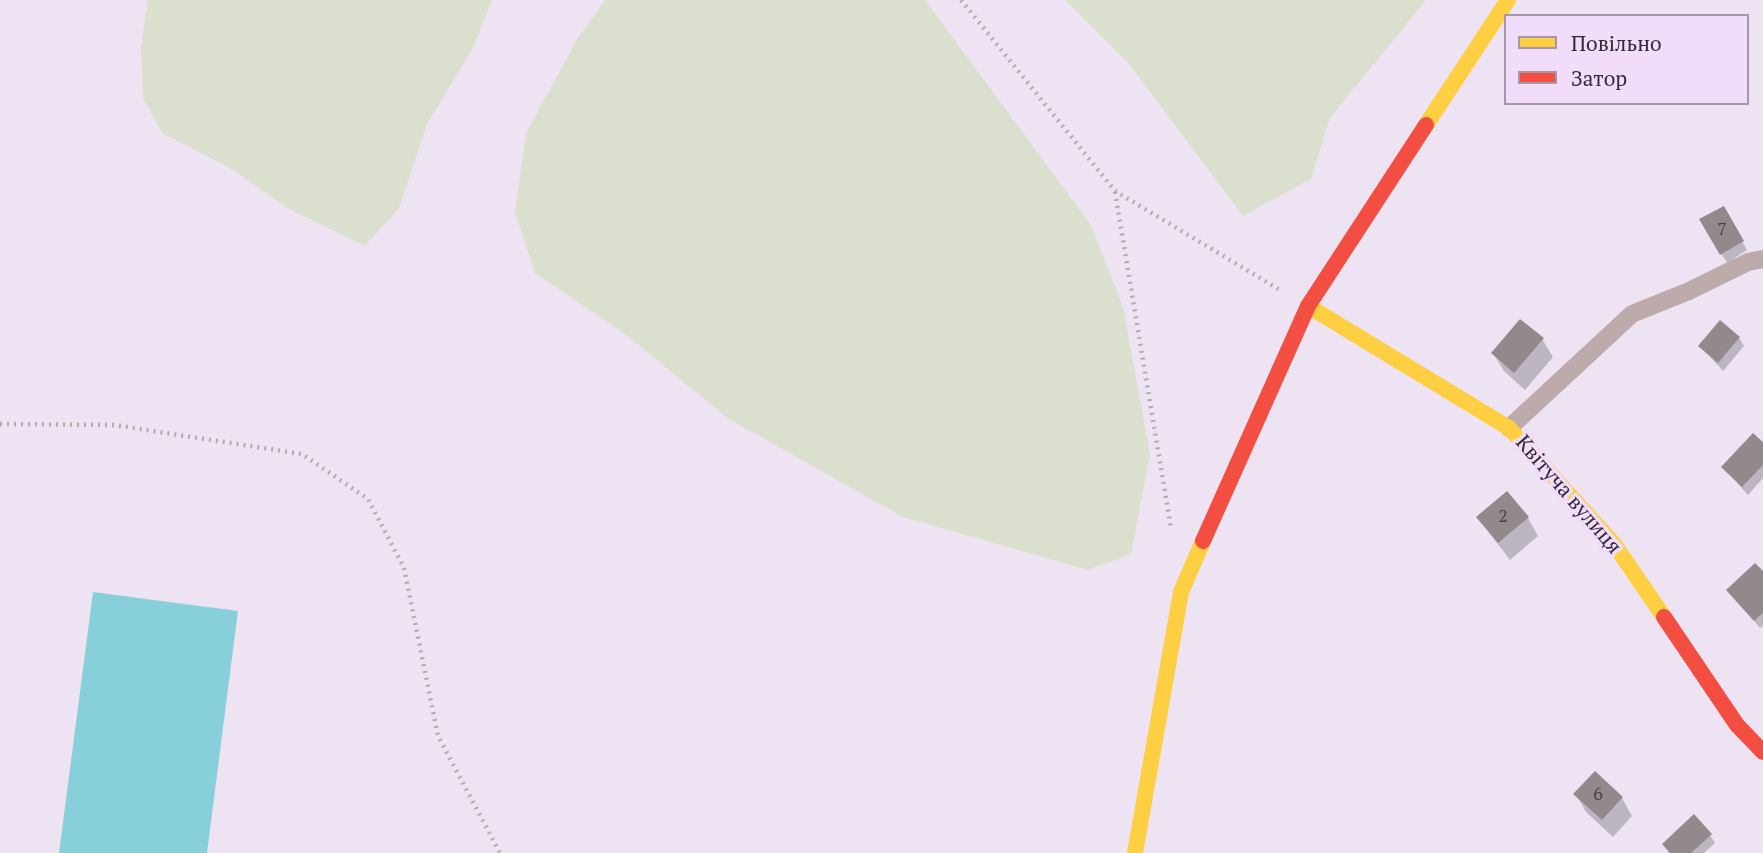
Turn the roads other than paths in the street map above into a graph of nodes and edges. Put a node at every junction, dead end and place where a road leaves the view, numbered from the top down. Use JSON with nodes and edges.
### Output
{"nodes":[{"id":1,"x":1508,"y":0,"type":"edge"},
{"id":2,"x":1763,"y":259,"type":"edge"},
{"id":3,"x":1308,"y":306,"type":"junction"},
{"id":4,"x":1510,"y":428,"type":"junction"},
{"id":5,"x":1763,"y":752,"type":"edge"},
{"id":6,"x":1135,"y":853,"type":"edge"}],
"edges":[{"from":1,"to":3,"type":"street"},
{"from":2,"to":4,"type":"lane"},
{"from":3,"to":4,"type":"street","name":"Квітуча вулиця"},
{"from":3,"to":6,"type":"street"},
{"from":4,"to":5,"type":"street","name":"Квітуча вулиця"}]}
